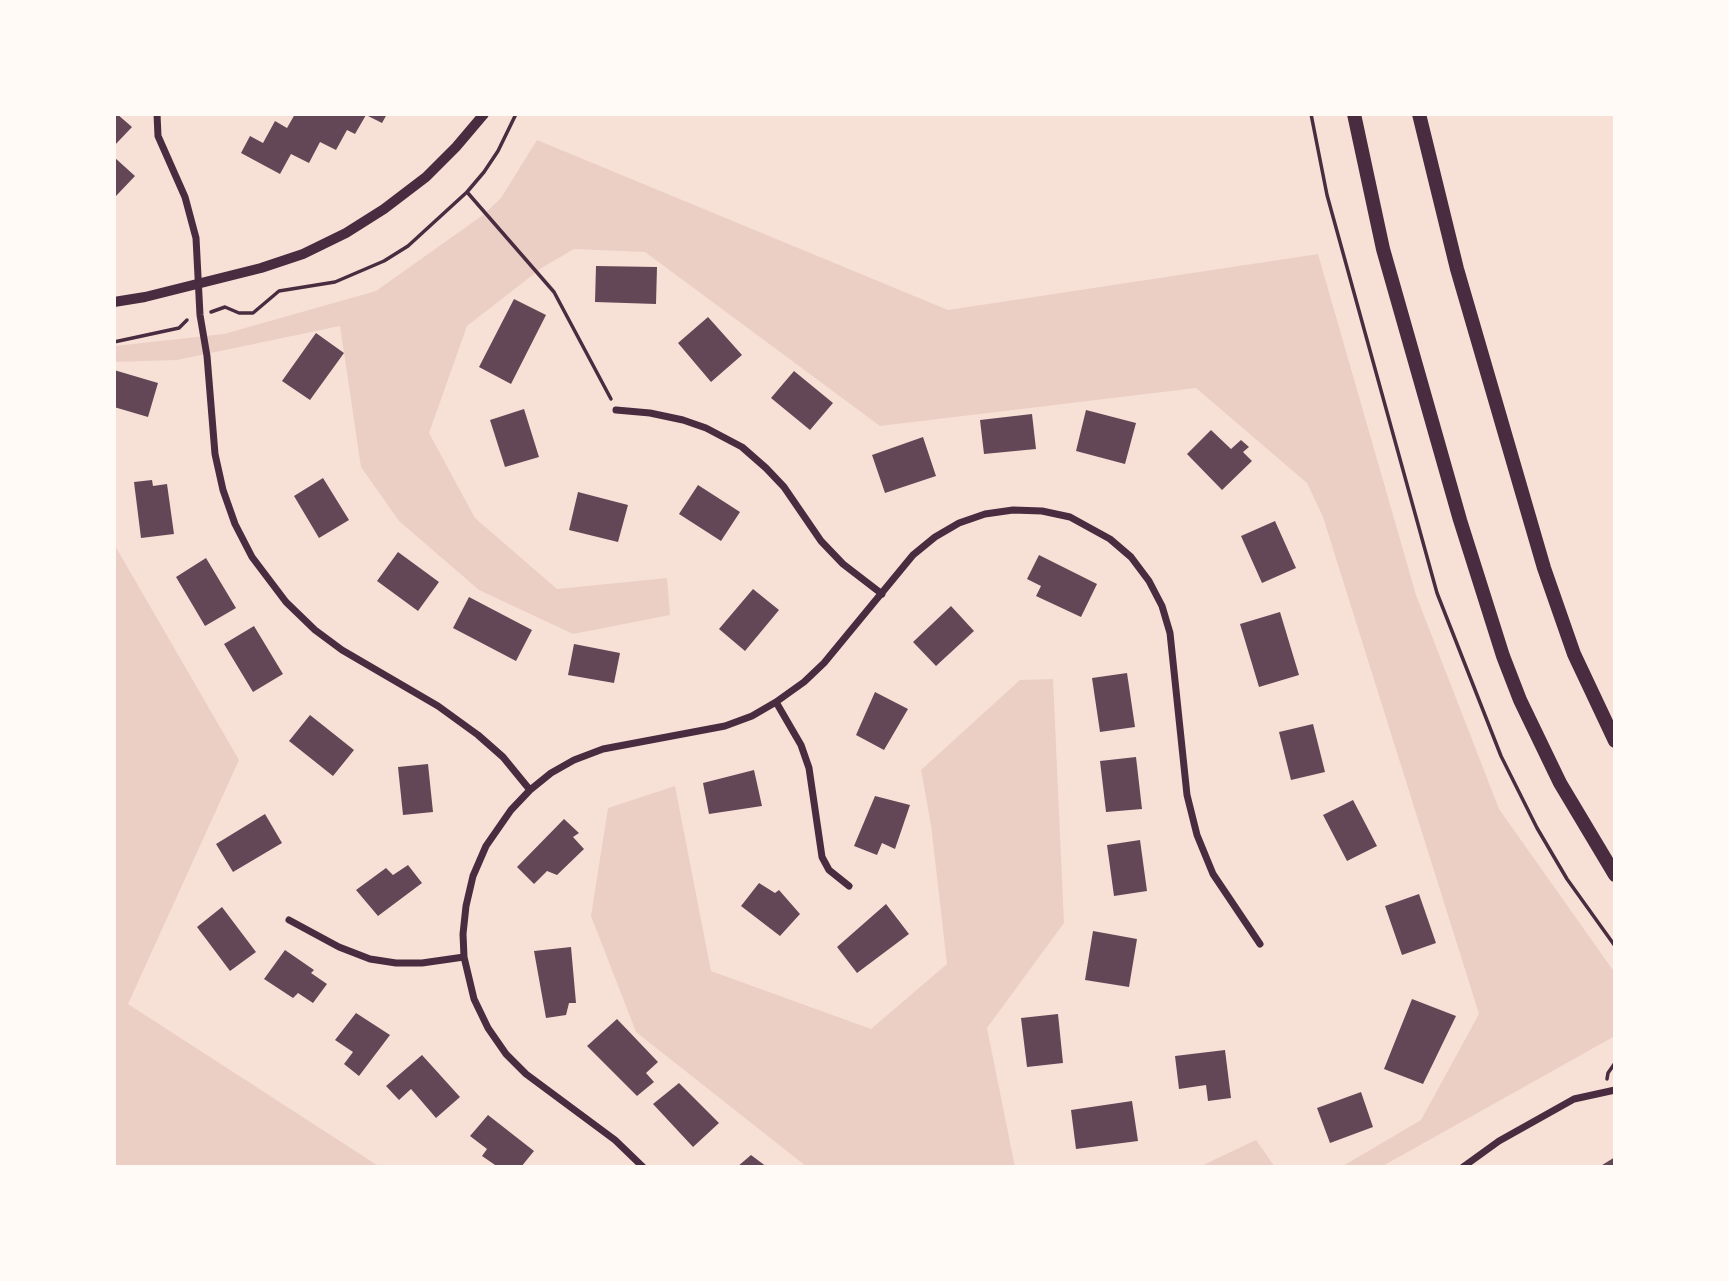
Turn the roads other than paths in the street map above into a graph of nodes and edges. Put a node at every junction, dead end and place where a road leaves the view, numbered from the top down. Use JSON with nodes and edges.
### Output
{"nodes":[{"id":1,"x":157,"y":114,"type":"edge"},
{"id":2,"x":484,"y":114,"type":"edge"},
{"id":3,"x":1354,"y":114,"type":"edge"},
{"id":4,"x":1419,"y":114,"type":"edge"},
{"id":5,"x":199,"y":284,"type":"junction"},
{"id":6,"x":114,"y":302,"type":"edge"},
{"id":7,"x":616,"y":410,"type":"road end"},
{"id":8,"x":882,"y":594,"type":"junction"},
{"id":9,"x":776,"y":702,"type":"junction"},
{"id":10,"x":1615,"y":741,"type":"edge"},
{"id":11,"x":530,"y":790,"type":"junction"},
{"id":12,"x":1615,"y":875,"type":"edge"},
{"id":13,"x":849,"y":886,"type":"dead end"},
{"id":14,"x":289,"y":919,"type":"dead end"},
{"id":15,"x":1260,"y":944,"type":"dead end"},
{"id":16,"x":464,"y":957,"type":"junction"},
{"id":17,"x":1615,"y":1090,"type":"edge"},
{"id":18,"x":643,"y":1167,"type":"edge"},
{"id":19,"x":1463,"y":1167,"type":"edge"}],
"edges":[{"from":1,"to":5,"type":"street"},
{"from":2,"to":5,"type":"street"},
{"from":3,"to":12,"type":"highway"},
{"from":4,"to":10,"type":"highway"},
{"from":5,"to":6,"type":"street"},
{"from":5,"to":11,"type":"street"},
{"from":7,"to":8,"type":"street"},
{"from":8,"to":9,"type":"street"},
{"from":8,"to":15,"type":"street"},
{"from":9,"to":11,"type":"street"},
{"from":9,"to":13,"type":"street"},
{"from":11,"to":16,"type":"street"},
{"from":14,"to":16,"type":"street"},
{"from":16,"to":18,"type":"street"},
{"from":17,"to":19,"type":"street"}]}
